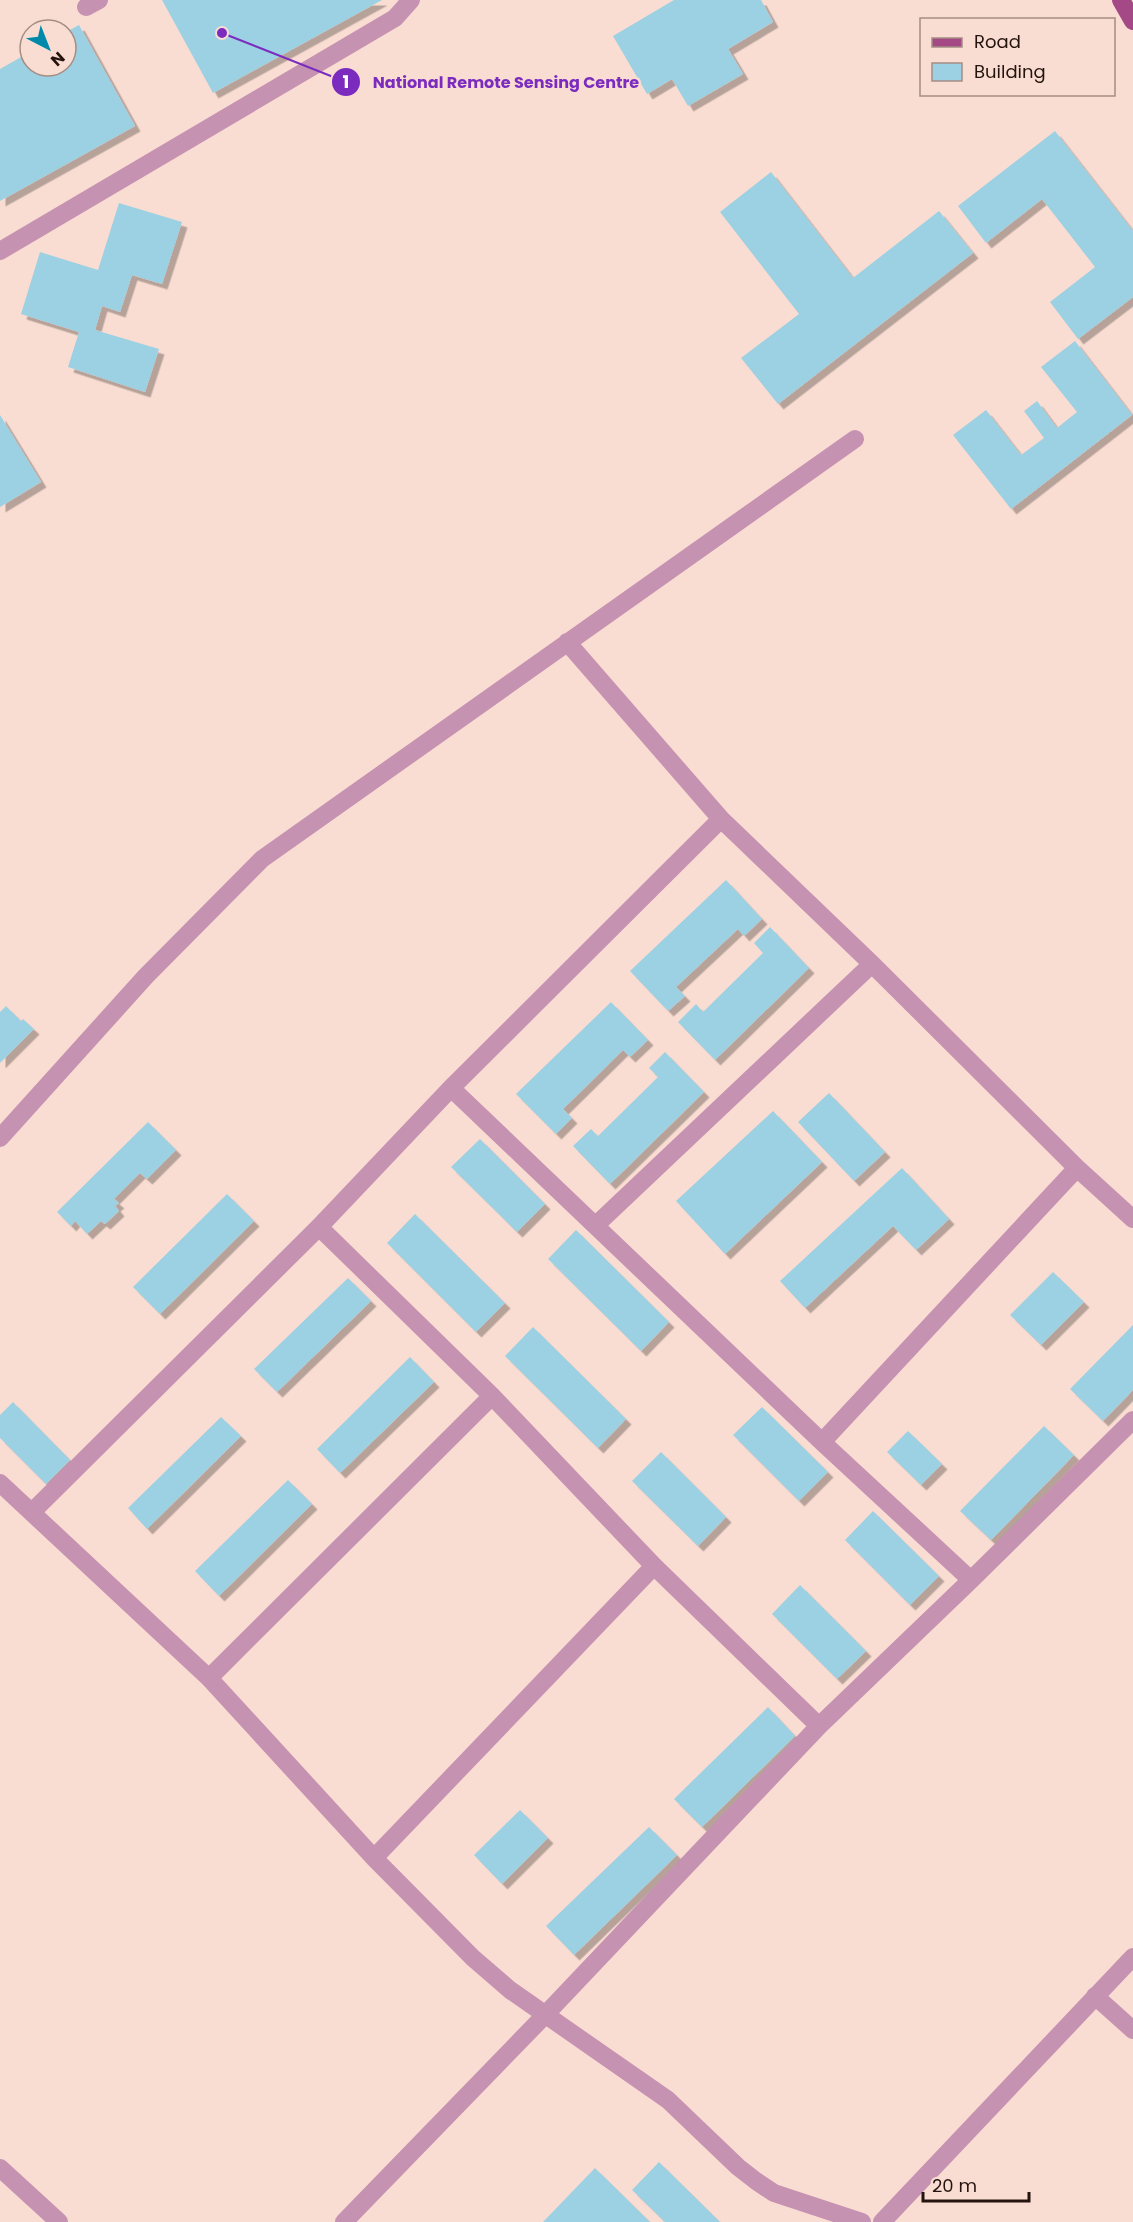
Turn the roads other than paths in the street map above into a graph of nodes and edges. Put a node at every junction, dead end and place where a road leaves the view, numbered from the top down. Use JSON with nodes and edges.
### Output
{"nodes":[{"id":1,"x":411,"y":0,"type":"edge"},
{"id":2,"x":1121,"y":0,"type":"edge"},
{"id":3,"x":1133,"y":21,"type":"edge"},
{"id":4,"x":0,"y":251,"type":"edge"},
{"id":5,"x":855,"y":439,"type":"dead end"},
{"id":6,"x":567,"y":642,"type":"junction"},
{"id":7,"x":721,"y":819,"type":"junction"},
{"id":8,"x":872,"y":964,"type":"junction"},
{"id":9,"x":452,"y":1088,"type":"junction"},
{"id":10,"x":0,"y":1138,"type":"edge"},
{"id":11,"x":1077,"y":1168,"type":"junction"},
{"id":12,"x":1133,"y":1219,"type":"edge"},
{"id":13,"x":596,"y":1225,"type":"junction"},
{"id":14,"x":319,"y":1227,"type":"junction"},
{"id":15,"x":492,"y":1396,"type":"junction"},
{"id":16,"x":1133,"y":1420,"type":"edge"},
{"id":17,"x":822,"y":1442,"type":"junction"},
{"id":18,"x":0,"y":1483,"type":"edge"},
{"id":19,"x":32,"y":1512,"type":"junction"},
{"id":20,"x":654,"y":1566,"type":"junction"},
{"id":21,"x":971,"y":1580,"type":"junction"},
{"id":22,"x":208,"y":1678,"type":"junction"},
{"id":23,"x":819,"y":1726,"type":"junction"},
{"id":24,"x":374,"y":1858,"type":"junction"},
{"id":25,"x":1133,"y":1957,"type":"edge"},
{"id":26,"x":1095,"y":1996,"type":"junction"},
{"id":27,"x":545,"y":2014,"type":"junction"},
{"id":28,"x":1133,"y":2030,"type":"edge"},
{"id":29,"x":0,"y":2168,"type":"edge"},
{"id":30,"x":59,"y":2222,"type":"edge"},
{"id":31,"x":344,"y":2222,"type":"edge"},
{"id":32,"x":862,"y":2222,"type":"edge"},
{"id":33,"x":882,"y":2222,"type":"edge"}],
"edges":[{"from":1,"to":4,"type":"lane"},
{"from":2,"to":3,"type":"main road"},
{"from":5,"to":6,"type":"lane"},
{"from":6,"to":7,"type":"lane"},
{"from":6,"to":10,"type":"lane"},
{"from":7,"to":8,"type":"lane"},
{"from":7,"to":9,"type":"lane"},
{"from":8,"to":11,"type":"lane"},
{"from":8,"to":13,"type":"lane"},
{"from":9,"to":13,"type":"lane"},
{"from":9,"to":14,"type":"lane"},
{"from":11,"to":12,"type":"lane"},
{"from":11,"to":17,"type":"lane"},
{"from":13,"to":17,"type":"lane"},
{"from":14,"to":15,"type":"lane"},
{"from":14,"to":19,"type":"lane"},
{"from":15,"to":20,"type":"lane"},
{"from":15,"to":22,"type":"lane"},
{"from":16,"to":21,"type":"lane"},
{"from":17,"to":21,"type":"lane"},
{"from":18,"to":19,"type":"lane"},
{"from":19,"to":22,"type":"lane"},
{"from":20,"to":23,"type":"lane"},
{"from":20,"to":24,"type":"lane"},
{"from":21,"to":23,"type":"lane"},
{"from":22,"to":24,"type":"lane"},
{"from":23,"to":27,"type":"lane"},
{"from":24,"to":27,"type":"lane"},
{"from":25,"to":26,"type":"lane"},
{"from":26,"to":28,"type":"lane"},
{"from":26,"to":33,"type":"lane"},
{"from":27,"to":31,"type":"lane"},
{"from":27,"to":32,"type":"lane"},
{"from":29,"to":30,"type":"lane"}]}
